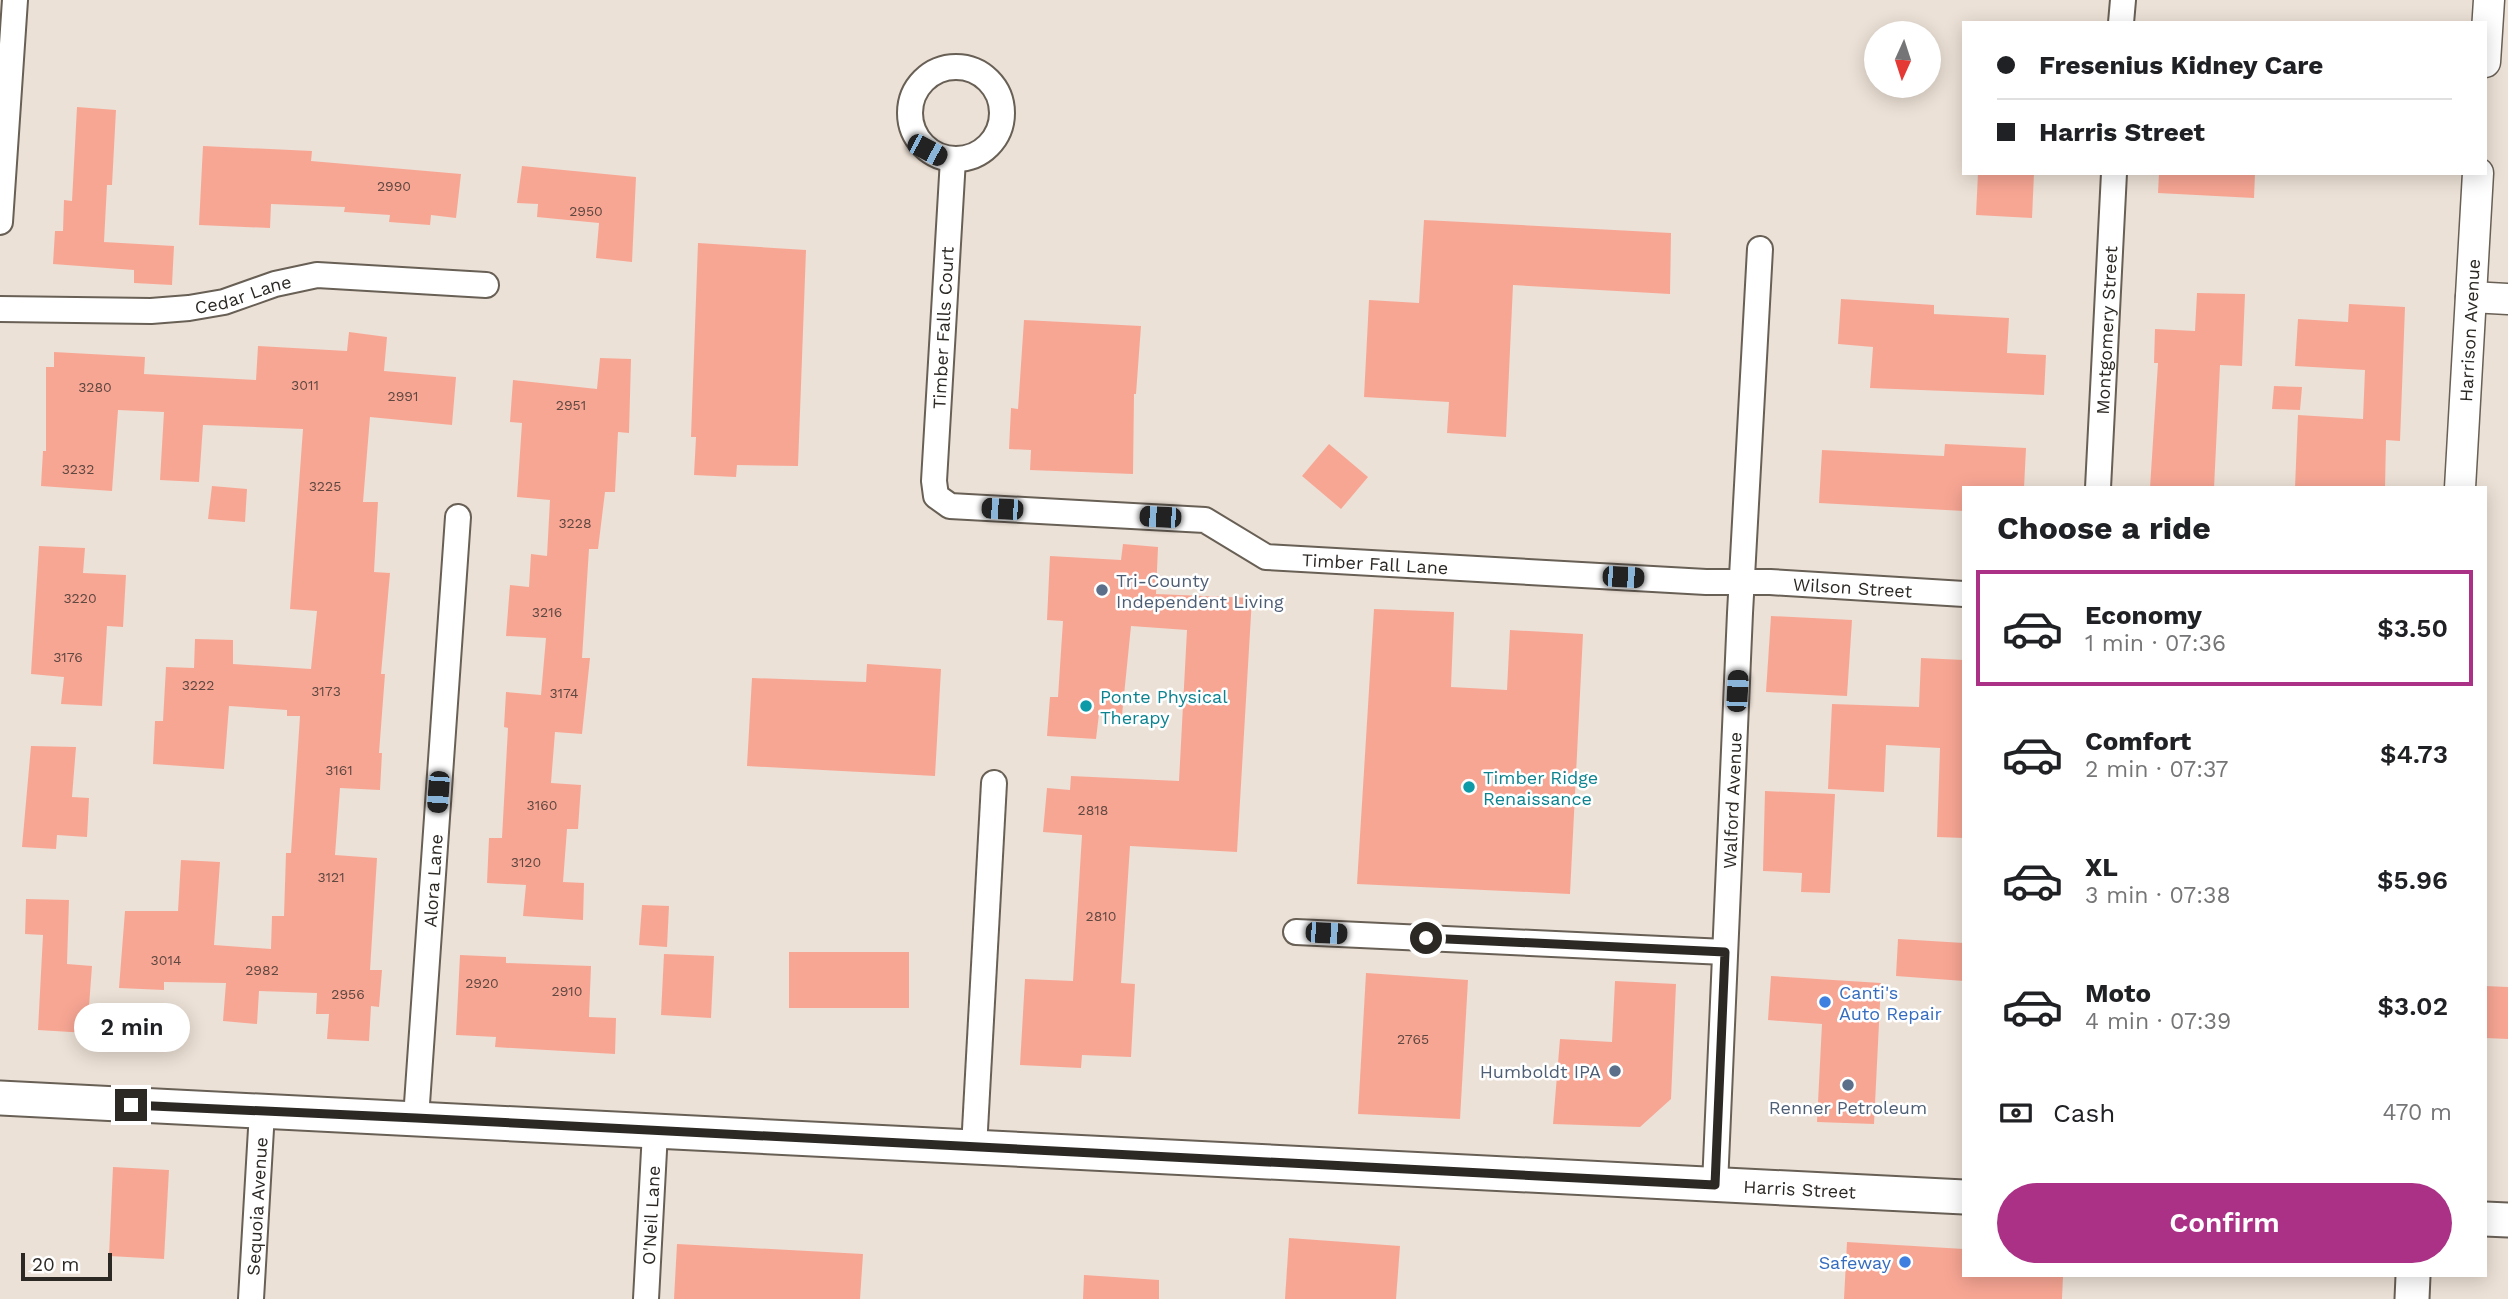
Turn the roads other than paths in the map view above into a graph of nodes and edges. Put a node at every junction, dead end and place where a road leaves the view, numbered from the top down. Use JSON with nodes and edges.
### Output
{"nodes":[{"id":1,"x":15,"y":0,"type":"edge"},
{"id":2,"x":2123,"y":0,"type":"edge"},
{"id":3,"x":2489,"y":0,"type":"edge"},
{"id":4,"x":2121,"y":21,"type":"edge"},
{"id":5,"x":2487,"y":31,"type":"edge"},
{"id":6,"x":953,"y":159,"type":"dead end"},
{"id":7,"x":2114,"y":175,"type":"edge"},
{"id":8,"x":2478,"y":175,"type":"edge"},
{"id":9,"x":0,"y":222,"type":"edge"},
{"id":10,"x":1760,"y":249,"type":"dead end"},
{"id":11,"x":486,"y":285,"type":"dead end"},
{"id":12,"x":2471,"y":297,"type":"junction"},
{"id":13,"x":2508,"y":299,"type":"edge"},
{"id":14,"x":0,"y":309,"type":"edge"},
{"id":15,"x":2098,"y":486,"type":"edge"},
{"id":16,"x":2460,"y":486,"type":"edge"},
{"id":17,"x":936,"y":496,"type":"joint"},
{"id":18,"x":458,"y":517,"type":"dead end"},
{"id":19,"x":1742,"y":582,"type":"junction"},
{"id":20,"x":1962,"y":594,"type":"edge"},
{"id":21,"x":994,"y":783,"type":"dead end"},
{"id":22,"x":1296,"y":932,"type":"dead end"},
{"id":23,"x":1725,"y":952,"type":"junction"},
{"id":24,"x":0,"y":1098,"type":"edge"},
{"id":25,"x":262,"y":1112,"type":"junction"},
{"id":26,"x":416,"y":1118,"type":"junction"},
{"id":27,"x":655,"y":1132,"type":"junction"},
{"id":28,"x":974,"y":1148,"type":"junction"},
{"id":29,"x":1715,"y":1185,"type":"junction"},
{"id":30,"x":1962,"y":1197,"type":"edge"},
{"id":31,"x":2487,"y":1219,"type":"edge"},
{"id":32,"x":2508,"y":1220,"type":"edge"},
{"id":33,"x":2413,"y":1277,"type":"edge"},
{"id":34,"x":251,"y":1299,"type":"edge"},
{"id":35,"x":646,"y":1299,"type":"edge"},
{"id":36,"x":2412,"y":1299,"type":"edge"}],
"edges":[{"from":1,"to":9,"type":"street"},
{"from":2,"to":4,"type":"street"},
{"from":3,"to":5,"type":"street"},
{"from":6,"to":17,"type":"street","name":"Timber Falls Court"},
{"from":7,"to":15,"type":"street","name":"Montgomery Street"},
{"from":8,"to":12,"type":"street","name":"Harrison Avenue"},
{"from":10,"to":19,"type":"street","name":"Walford Avenue"},
{"from":11,"to":14,"type":"street","name":"Cedar Lane"},
{"from":12,"to":13,"type":"street"},
{"from":12,"to":16,"type":"street","name":"Harrison Avenue"},
{"from":17,"to":19,"type":"street","name":"Timber Fall Lane"},
{"from":18,"to":26,"type":"street","name":"Alora Lane"},
{"from":19,"to":20,"type":"street","name":"Wilson Street"},
{"from":19,"to":23,"type":"street","name":"Walford Avenue"},
{"from":21,"to":28,"type":"street"},
{"from":22,"to":23,"type":"street"},
{"from":23,"to":29,"type":"street","name":"Walford Avenue"},
{"from":24,"to":25,"type":"main road","name":"Harris Street"},
{"from":25,"to":26,"type":"main road","name":"Harris Street"},
{"from":25,"to":34,"type":"street","name":"Sequoia Avenue"},
{"from":26,"to":27,"type":"main road","name":"Harris Street"},
{"from":27,"to":28,"type":"main road","name":"Harris Street"},
{"from":27,"to":35,"type":"street","name":"O'Neil Lane"},
{"from":28,"to":29,"type":"main road","name":"Harris Street"},
{"from":29,"to":30,"type":"main road","name":"Harris Street"},
{"from":31,"to":32,"type":"main road"},
{"from":33,"to":36,"type":"main road"}]}
